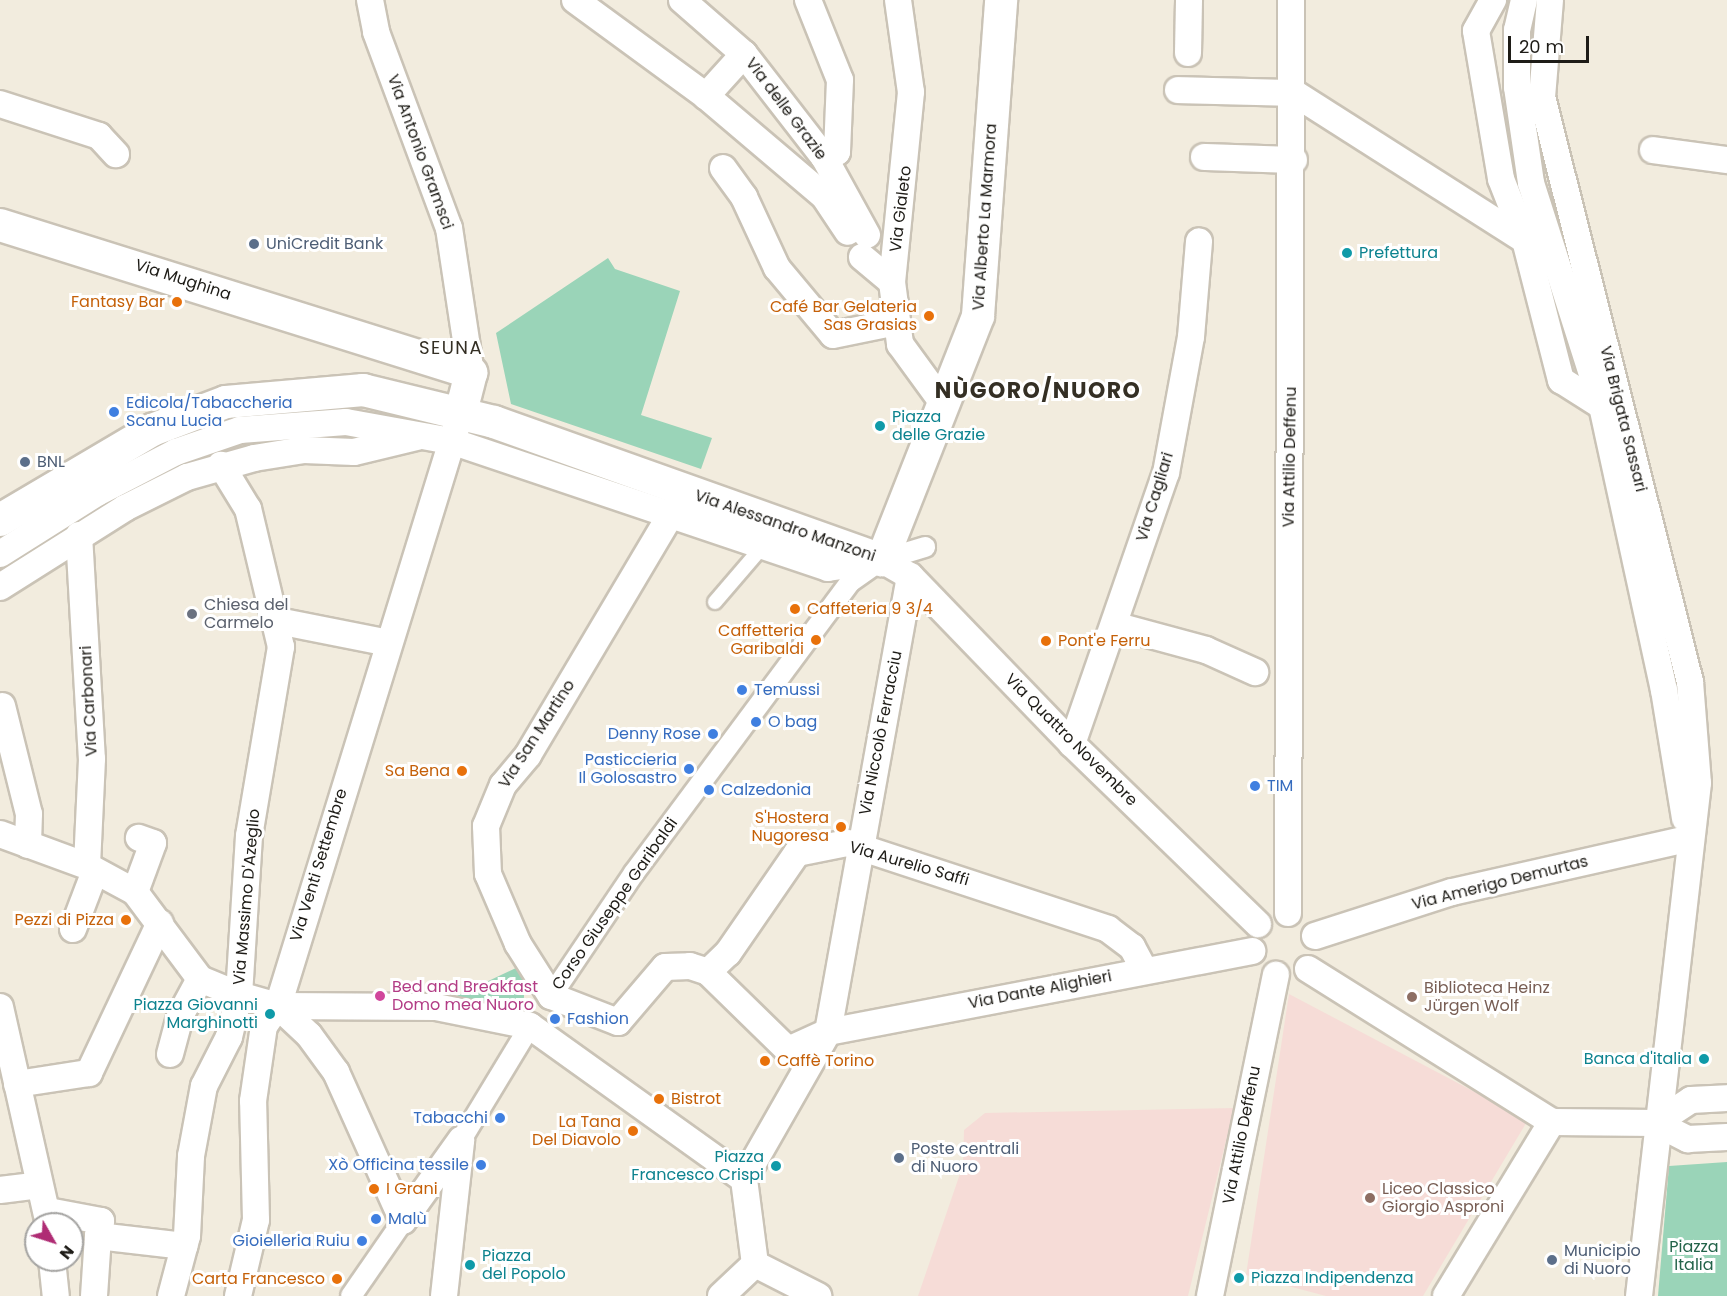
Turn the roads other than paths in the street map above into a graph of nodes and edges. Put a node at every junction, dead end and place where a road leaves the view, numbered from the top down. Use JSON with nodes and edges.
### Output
{"nodes":[{"id":1,"x":370,"y":0,"type":"edge"},
{"id":2,"x":575,"y":0,"type":"edge"},
{"id":3,"x":808,"y":0,"type":"edge"},
{"id":4,"x":898,"y":0,"type":"edge"},
{"id":5,"x":999,"y":0,"type":"edge"},
{"id":6,"x":1189,"y":0,"type":"edge"},
{"id":7,"x":1291,"y":0,"type":"edge"},
{"id":8,"x":1493,"y":0,"type":"edge"},
{"id":9,"x":1524,"y":0,"type":"edge"},
{"id":10,"x":1550,"y":0,"type":"edge"},
{"id":11,"x":684,"y":1,"type":"edge"},
{"id":12,"x":1188,"y":53,"type":"dead end"},
{"id":13,"x":744,"y":54,"type":"junction"},
{"id":14,"x":1178,"y":90,"type":"dead end"},
{"id":15,"x":1294,"y":93,"type":"junction"},
{"id":16,"x":706,"y":96,"type":"junction"},
{"id":17,"x":0,"y":104,"type":"edge"},
{"id":18,"x":1653,"y":150,"type":"dead end"},
{"id":19,"x":116,"y":154,"type":"dead end"},
{"id":20,"x":824,"y":157,"type":"junction"},
{"id":21,"x":1204,"y":157,"type":"dead end"},
{"id":22,"x":1294,"y":160,"type":"junction"},
{"id":23,"x":1727,"y":160,"type":"edge"},
{"id":24,"x":723,"y":168,"type":"dead end"},
{"id":25,"x":0,"y":225,"type":"edge"},
{"id":26,"x":1525,"y":240,"type":"junction"},
{"id":27,"x":1199,"y":241,"type":"dead end"},
{"id":28,"x":865,"y":246,"type":"junction"},
{"id":29,"x":892,"y":282,"type":"junction"},
{"id":30,"x":897,"y":322,"type":"junction"},
{"id":31,"x":364,"y":341,"type":"junction"},
{"id":32,"x":471,"y":373,"type":"junction"},
{"id":33,"x":363,"y":390,"type":"junction"},
{"id":34,"x":943,"y":403,"type":"junction"},
{"id":35,"x":1602,"y":406,"type":"junction"},
{"id":36,"x":461,"y":412,"type":"junction"},
{"id":37,"x":421,"y":435,"type":"junction"},
{"id":38,"x":451,"y":441,"type":"junction"},
{"id":39,"x":221,"y":465,"type":"junction"},
{"id":40,"x":677,"y":503,"type":"junction"},
{"id":41,"x":0,"y":519,"type":"edge"},
{"id":42,"x":79,"y":535,"type":"junction"},
{"id":43,"x":763,"y":546,"type":"junction"},
{"id":44,"x":925,"y":547,"type":"dead end"},
{"id":45,"x":0,"y":554,"type":"edge"},
{"id":46,"x":882,"y":560,"type":"junction"},
{"id":47,"x":910,"y":576,"type":"junction"},
{"id":48,"x":0,"y":587,"type":"edge"},
{"id":49,"x":715,"y":602,"type":"dead end"},
{"id":50,"x":278,"y":621,"type":"junction"},
{"id":51,"x":1114,"y":625,"type":"junction"},
{"id":52,"x":389,"y":643,"type":"junction"},
{"id":53,"x":1255,"y":672,"type":"dead end"},
{"id":54,"x":2,"y":706,"type":"dead end"},
{"id":55,"x":1072,"y":744,"type":"junction"},
{"id":56,"x":0,"y":834,"type":"edge"},
{"id":57,"x":139,"y":838,"type":"dead end"},
{"id":58,"x":1688,"y":839,"type":"junction"},
{"id":59,"x":28,"y":845,"type":"junction"},
{"id":60,"x":860,"y":847,"type":"junction"},
{"id":61,"x":91,"y":868,"type":"junction"},
{"id":62,"x":135,"y":892,"type":"junction"},
{"id":63,"x":1288,"y":914,"type":"junction"},
{"id":64,"x":160,"y":923,"type":"junction"},
{"id":65,"x":1258,"y":924,"type":"junction"},
{"id":66,"x":73,"y":929,"type":"dead end"},
{"id":67,"x":1315,"y":936,"type":"junction"},
{"id":68,"x":1252,"y":951,"type":"junction"},
{"id":69,"x":1308,"y":969,"type":"junction"},
{"id":70,"x":1144,"y":970,"type":"junction"},
{"id":71,"x":708,"y":972,"type":"junction"},
{"id":72,"x":1276,"y":975,"type":"junction"},
{"id":73,"x":200,"y":979,"type":"junction"},
{"id":74,"x":239,"y":995,"type":"junction"},
{"id":75,"x":551,"y":996,"type":"junction"},
{"id":76,"x":278,"y":1006,"type":"junction"},
{"id":77,"x":0,"y":1007,"type":"edge"},
{"id":78,"x":530,"y":1026,"type":"junction"},
{"id":79,"x":828,"y":1032,"type":"junction"},
{"id":80,"x":170,"y":1054,"type":"dead end"},
{"id":81,"x":16,"y":1084,"type":"junction"},
{"id":82,"x":1727,"y":1098,"type":"edge"},
{"id":83,"x":1552,"y":1122,"type":"junction"},
{"id":84,"x":1656,"y":1123,"type":"junction"},
{"id":85,"x":1727,"y":1137,"type":"edge"},
{"id":86,"x":461,"y":1140,"type":"junction"},
{"id":87,"x":744,"y":1179,"type":"junction"},
{"id":88,"x":38,"y":1185,"type":"junction"},
{"id":89,"x":0,"y":1191,"type":"edge"},
{"id":90,"x":47,"y":1212,"type":"edge"},
{"id":91,"x":84,"y":1220,"type":"edge"},
{"id":92,"x":403,"y":1221,"type":"junction"},
{"id":93,"x":98,"y":1236,"type":"junction"},
{"id":94,"x":184,"y":1246,"type":"junction"},
{"id":95,"x":755,"y":1264,"type":"junction"},
{"id":96,"x":53,"y":1272,"type":"edge"},
{"id":97,"x":449,"y":1294,"type":"edge"},
{"id":98,"x":56,"y":1296,"type":"edge"},
{"id":99,"x":94,"y":1296,"type":"edge"},
{"id":100,"x":171,"y":1296,"type":"edge"},
{"id":101,"x":238,"y":1296,"type":"edge"},
{"id":102,"x":351,"y":1296,"type":"edge"},
{"id":103,"x":721,"y":1296,"type":"edge"},
{"id":104,"x":818,"y":1296,"type":"edge"},
{"id":105,"x":1211,"y":1296,"type":"edge"},
{"id":106,"x":1446,"y":1296,"type":"edge"},
{"id":107,"x":1639,"y":1296,"type":"edge"}],
"edges":[{"from":1,"to":32,"type":"street","name":"Via Antonio Gramsci"},
{"from":2,"to":16,"type":"street"},
{"from":3,"to":20,"type":"street"},
{"from":4,"to":29,"type":"street","name":"Via Gialeto"},
{"from":5,"to":34,"type":"street","name":"Via Alberto La Marmora"},
{"from":6,"to":12,"type":"street"},
{"from":7,"to":15,"type":"street","name":"Via Attilio Deffenu"},
{"from":8,"to":26,"type":"street","name":"Via Brigata Sassari"},
{"from":9,"to":35,"type":"street","name":"Via Brigata Sassari"},
{"from":10,"to":58,"type":"street","name":"Via Brigata Sassari"},
{"from":11,"to":13,"type":"street","name":"Via delle Grazie"},
{"from":13,"to":16,"type":"street"},
{"from":13,"to":20,"type":"street","name":"Via delle Grazie"},
{"from":14,"to":15,"type":"street"},
{"from":15,"to":22,"type":"street","name":"Via Attilio Deffenu"},
{"from":15,"to":26,"type":"street"},
{"from":16,"to":28,"type":"street"},
{"from":17,"to":19,"type":"street"},
{"from":18,"to":23,"type":"street"},
{"from":20,"to":28,"type":"street","name":"Via delle Grazie"},
{"from":21,"to":22,"type":"street"},
{"from":22,"to":63,"type":"street","name":"Via Attilio Deffenu"},
{"from":24,"to":30,"type":"street"},
{"from":25,"to":31,"type":"street","name":"Via Mughina"},
{"from":26,"to":35,"type":"street","name":"Via Brigata Sassari"},
{"from":27,"to":51,"type":"street","name":"Via Cagliari"},
{"from":28,"to":29,"type":"street","name":"Via delle Grazie"},
{"from":29,"to":30,"type":"street","name":"Via Gialeto"},
{"from":30,"to":34,"type":"street","name":"Via Gialeto"},
{"from":31,"to":32,"type":"street","name":"Via Mughina"},
{"from":31,"to":33,"type":"street"},
{"from":32,"to":36,"type":"street","name":"Via Antonio Gramsci"},
{"from":33,"to":36,"type":"street","name":"Via Alessandro Manzoni"},
{"from":33,"to":41,"type":"street","name":"Via Alessandro Manzoni"},
{"from":34,"to":46,"type":"street","name":"Via Alberto La Marmora"},
{"from":35,"to":58,"type":"street","name":"Via Brigata Sassari"},
{"from":36,"to":38,"type":"street"},
{"from":36,"to":40,"type":"street","name":"Via Alessandro Manzoni"},
{"from":37,"to":38,"type":"street","name":"Via Alessandro Manzoni"},
{"from":37,"to":39,"type":"street","name":"Via Alessandro Manzoni"},
{"from":37,"to":45,"type":"street","name":"Via Alessandro Manzoni"},
{"from":38,"to":40,"type":"street","name":"Via Alessandro Manzoni"},
{"from":38,"to":52,"type":"street","name":"Via Venti Settembre"},
{"from":39,"to":42,"type":"street","name":"Via Alessandro Manzoni"},
{"from":39,"to":50,"type":"street","name":"Via Massimo D'Azeglio"},
{"from":40,"to":43,"type":"street","name":"Via Alessandro Manzoni"},
{"from":40,"to":46,"type":"street","name":"Via Alessandro Manzoni"},
{"from":40,"to":75,"type":"street","name":"Via San Martino"},
{"from":42,"to":48,"type":"street","name":"Via Alessandro Manzoni"},
{"from":42,"to":61,"type":"street","name":"Via Carbonari"},
{"from":43,"to":46,"type":"street","name":"Via Alessandro Manzoni"},
{"from":43,"to":49,"type":"lane"},
{"from":44,"to":46,"type":"street"},
{"from":46,"to":47,"type":"street","name":"Via Quattro Novembre"},
{"from":46,"to":75,"type":"street","name":"Corso Giuseppe Garibaldi"},
{"from":47,"to":55,"type":"street","name":"Via Quattro Novembre"},
{"from":47,"to":60,"type":"street","name":"Via Niccolò Ferracciu"},
{"from":50,"to":52,"type":"street"},
{"from":50,"to":74,"type":"street","name":"Via Massimo D'Azeglio"},
{"from":51,"to":53,"type":"street"},
{"from":51,"to":55,"type":"street","name":"Via Cagliari"},
{"from":52,"to":76,"type":"street","name":"Via Venti Settembre"},
{"from":54,"to":59,"type":"street"},
{"from":55,"to":65,"type":"street","name":"Via Quattro Novembre"},
{"from":56,"to":59,"type":"street"},
{"from":57,"to":62,"type":"street"},
{"from":58,"to":67,"type":"street","name":"Via Amerigo Demurtas"},
{"from":58,"to":84,"type":"street","name":"Via Brigata Sassari"},
{"from":59,"to":61,"type":"street"},
{"from":60,"to":70,"type":"street","name":"Via Aurelio Saffi"},
{"from":60,"to":71,"type":"street","name":"Via Aurelio Saffi"},
{"from":60,"to":79,"type":"street","name":"Via Niccolò Ferracciu"},
{"from":61,"to":62,"type":"street"},
{"from":61,"to":66,"type":"street","name":"Via Carbonari"},
{"from":62,"to":64,"type":"street"},
{"from":63,"to":65,"type":"street"},
{"from":63,"to":67,"type":"street"},
{"from":64,"to":73,"type":"street"},
{"from":64,"to":81,"type":"street"},
{"from":65,"to":68,"type":"street"},
{"from":67,"to":69,"type":"street"},
{"from":68,"to":70,"type":"street","name":"Via Dante Alighieri"},
{"from":68,"to":72,"type":"street"},
{"from":69,"to":72,"type":"street"},
{"from":69,"to":83,"type":"street"},
{"from":70,"to":79,"type":"street","name":"Via Dante Alighieri"},
{"from":71,"to":75,"type":"street"},
{"from":71,"to":79,"type":"street","name":"Via Dante Alighieri"},
{"from":72,"to":105,"type":"street","name":"Via Attilio Deffenu"},
{"from":73,"to":74,"type":"street"},
{"from":73,"to":80,"type":"street"},
{"from":74,"to":76,"type":"street"},
{"from":74,"to":94,"type":"street","name":"Via Massimo D'Azeglio"},
{"from":75,"to":78,"type":"street","name":"Corso Giuseppe Garibaldi"},
{"from":76,"to":78,"type":"street"},
{"from":76,"to":92,"type":"street"},
{"from":76,"to":101,"type":"street","name":"Via Venti Settembre"},
{"from":77,"to":81,"type":"street"},
{"from":78,"to":86,"type":"street","name":"Corso Giuseppe Garibaldi"},
{"from":78,"to":87,"type":"street"},
{"from":79,"to":87,"type":"street"},
{"from":81,"to":88,"type":"street"},
{"from":82,"to":84,"type":"street"},
{"from":83,"to":84,"type":"street"},
{"from":83,"to":106,"type":"street"},
{"from":84,"to":85,"type":"street"},
{"from":84,"to":107,"type":"street"},
{"from":86,"to":92,"type":"street","name":"Corso Giuseppe Garibaldi"},
{"from":86,"to":97,"type":"street"},
{"from":87,"to":95,"type":"street"},
{"from":88,"to":89,"type":"street"},
{"from":88,"to":90,"type":"street"},
{"from":91,"to":93,"type":"street"},
{"from":92,"to":102,"type":"street","name":"Corso Giuseppe Garibaldi"},
{"from":93,"to":94,"type":"street"},
{"from":93,"to":99,"type":"street"},
{"from":94,"to":100,"type":"street","name":"Via Massimo D'Azeglio"},
{"from":95,"to":103,"type":"street"},
{"from":95,"to":104,"type":"street"},
{"from":96,"to":98,"type":"street"}]}
